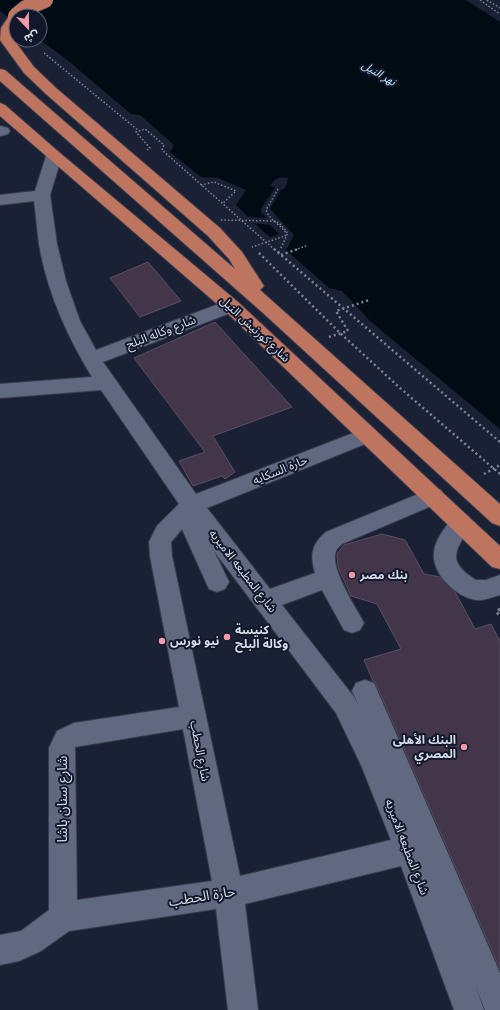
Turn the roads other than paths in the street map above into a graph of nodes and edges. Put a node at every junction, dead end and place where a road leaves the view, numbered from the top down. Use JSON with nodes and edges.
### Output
{"nodes":[{"id":1,"x":45,"y":0,"type":"edge"},
{"id":2,"x":26,"y":8,"type":"edge"},
{"id":3,"x":8,"y":28,"type":"edge"},
{"id":4,"x":8,"y":41,"type":"edge"},
{"id":5,"x":13,"y":48,"type":"edge"},
{"id":6,"x":0,"y":73,"type":"edge"},
{"id":7,"x":6,"y":86,"type":"edge"},
{"id":8,"x":0,"y":108,"type":"edge"},
{"id":9,"x":1,"y":130,"type":"edge"},
{"id":10,"x":39,"y":143,"type":"junction"},
{"id":11,"x":54,"y":156,"type":"junction"},
{"id":12,"x":42,"y":195,"type":"junction"},
{"id":13,"x":0,"y":200,"type":"edge"},
{"id":14,"x":231,"y":306,"type":"junction"},
{"id":15,"x":270,"y":309,"type":"junction"},
{"id":16,"x":91,"y":359,"type":"junction"},
{"id":17,"x":106,"y":383,"type":"junction"},
{"id":18,"x":0,"y":391,"type":"edge"},
{"id":19,"x":368,"y":435,"type":"junction"},
{"id":20,"x":433,"y":496,"type":"junction"},
{"id":21,"x":189,"y":509,"type":"junction"},
{"id":22,"x":500,"y":517,"type":"edge"},
{"id":23,"x":461,"y":523,"type":"junction"},
{"id":24,"x":500,"y":560,"type":"edge"},
{"id":25,"x":329,"y":578,"type":"junction"},
{"id":26,"x":217,"y":582,"type":"dead end"},
{"id":27,"x":500,"y":585,"type":"edge"},
{"id":28,"x":266,"y":601,"type":"junction"},
{"id":29,"x":352,"y":623,"type":"dead end"},
{"id":30,"x":365,"y":691,"type":"dead end"},
{"id":31,"x":193,"y":716,"type":"junction"},
{"id":32,"x":409,"y":850,"type":"junction"},
{"id":33,"x":228,"y":893,"type":"junction"},
{"id":34,"x":63,"y":917,"type":"junction"},
{"id":35,"x":0,"y":950,"type":"edge"},
{"id":36,"x":500,"y":1009,"type":"edge"},
{"id":37,"x":242,"y":1010,"type":"edge"},
{"id":38,"x":469,"y":1010,"type":"edge"}],
"edges":[{"from":1,"to":2,"type":"highway","bridge":true},
{"from":3,"to":4,"type":"highway"},
{"from":5,"to":15,"type":"highway"},
{"from":6,"to":7,"type":"highway","name":"شارع كورنيش النيل"},
{"from":7,"to":15,"type":"highway","name":"شارع كورنيش النيل"},
{"from":8,"to":10,"type":"highway","name":"شارع كورنيش النيل"},
{"from":9,"to":10,"type":"highway"},
{"from":10,"to":11,"type":"highway","name":"شارع كورنيش النيل"},
{"from":11,"to":12,"type":"street","name":"شارع المطبعه الاميريه"},
{"from":11,"to":14,"type":"highway","name":"شارع كورنيش النيل"},
{"from":12,"to":13,"type":"street"},
{"from":12,"to":16,"type":"street","name":"شارع المطبعه الاميريه"},
{"from":14,"to":16,"type":"street","name":"شارع وكاله البلح"},
{"from":14,"to":19,"type":"highway","name":"شارع كورنيش النيل"},
{"from":15,"to":22,"type":"highway","name":"شارع كورنيش النيل"},
{"from":16,"to":17,"type":"street","name":"شارع المطبعه الاميريه"},
{"from":17,"to":18,"type":"street"},
{"from":17,"to":21,"type":"street","name":"شارع المطبعه الاميريه"},
{"from":19,"to":20,"type":"highway","name":"شارع كورنيش النيل"},
{"from":19,"to":21,"type":"street","name":"حارة السكايه"},
{"from":20,"to":23,"type":"highway","name":"شارع كورنيش النيل"},
{"from":20,"to":25,"type":"street"},
{"from":21,"to":26,"type":"street"},
{"from":21,"to":28,"type":"street","name":"شارع المطبعه الاميريه"},
{"from":21,"to":31,"type":"street","name":"شارع الحطب"},
{"from":23,"to":24,"type":"highway","name":"شارع كورنيش النيل"},
{"from":23,"to":27,"type":"street"},
{"from":25,"to":28,"type":"street"},
{"from":25,"to":29,"type":"street"},
{"from":28,"to":32,"type":"street","name":"شارع المطبعه الاميريه"},
{"from":30,"to":36,"type":"street"},
{"from":31,"to":33,"type":"street","name":"شارع الحطب"},
{"from":31,"to":34,"type":"street","name":"شارع سنان باشا"},
{"from":32,"to":33,"type":"street","name":"حارة الحطب"},
{"from":32,"to":38,"type":"street","name":"شارع المطبعه الاميريه"},
{"from":33,"to":34,"type":"street","name":"حارة الحطب"},
{"from":33,"to":37,"type":"street","name":"شارع الحطب"},
{"from":34,"to":35,"type":"street","name":"حارة الحطب"}]}
